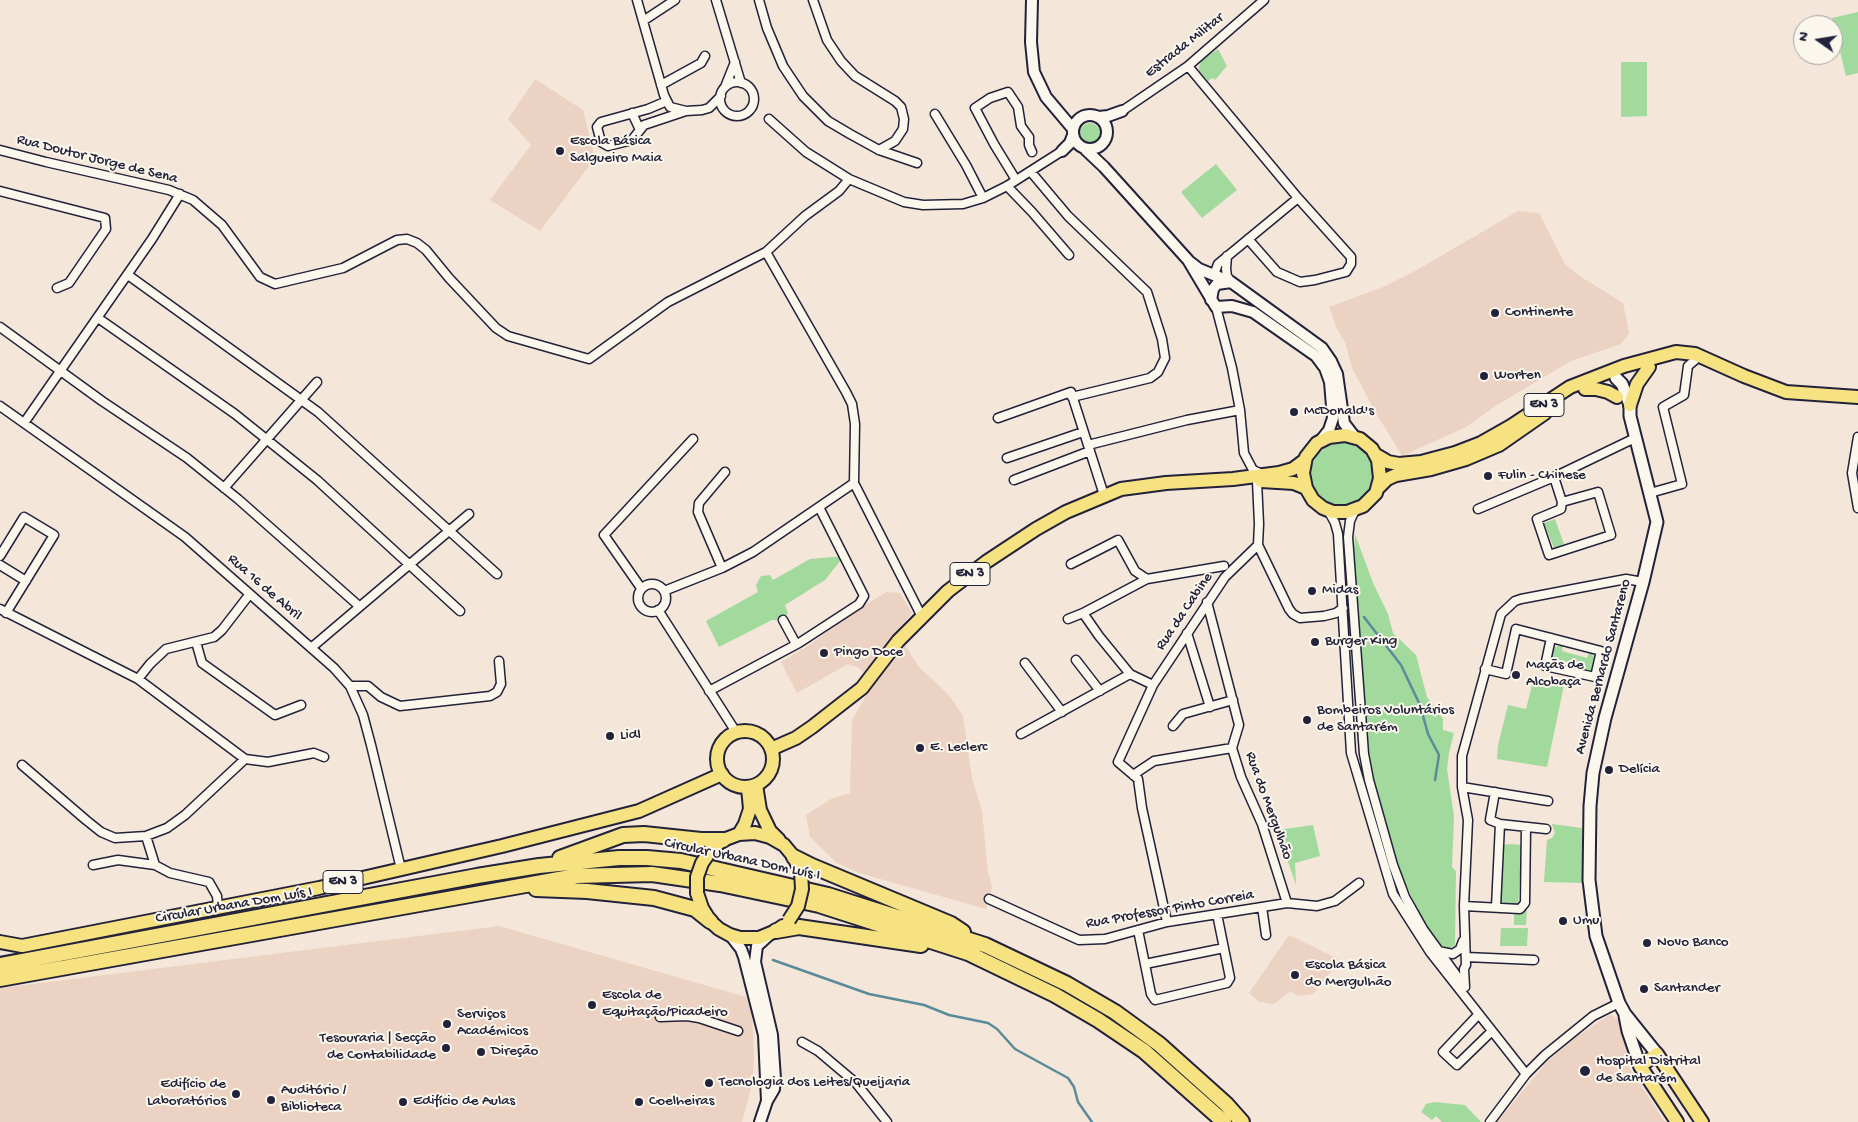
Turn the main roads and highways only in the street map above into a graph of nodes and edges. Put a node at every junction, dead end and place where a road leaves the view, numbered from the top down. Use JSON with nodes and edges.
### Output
{"nodes":[{"id":1,"x":1715,"y":362,"type":"junction"},
{"id":2,"x":1649,"y":367,"type":"junction"},
{"id":3,"x":1615,"y":374,"type":"junction"},
{"id":4,"x":1585,"y":389,"type":"junction"},
{"id":5,"x":1617,"y":397,"type":"junction"},
{"id":6,"x":1858,"y":397,"type":"edge"},
{"id":7,"x":1630,"y":411,"type":"junction"},
{"id":8,"x":1376,"y":455,"type":"junction"},
{"id":9,"x":1305,"y":460,"type":"junction"},
{"id":10,"x":1260,"y":477,"type":"junction"},
{"id":11,"x":1306,"y":488,"type":"junction"},
{"id":12,"x":1378,"y":488,"type":"junction"},
{"id":13,"x":772,"y":749,"type":"junction"},
{"id":14,"x":722,"y":774,"type":"junction"},
{"id":15,"x":752,"y":786,"type":"junction"},
{"id":16,"x":739,"y":834,"type":"junction"},
{"id":17,"x":722,"y":840,"type":"junction"},
{"id":18,"x":784,"y":845,"type":"junction"},
{"id":19,"x":794,"y":857,"type":"junction"},
{"id":20,"x":539,"y":866,"type":"junction"},
{"id":21,"x":505,"y":889,"type":"junction"},
{"id":22,"x":710,"y":921,"type":"junction"},
{"id":23,"x":773,"y":933,"type":"junction"},
{"id":24,"x":0,"y":942,"type":"edge"},
{"id":25,"x":985,"y":945,"type":"junction"},
{"id":26,"x":968,"y":953,"type":"junction"},
{"id":27,"x":0,"y":965,"type":"edge"},
{"id":28,"x":0,"y":979,"type":"edge"},
{"id":29,"x":1625,"y":1014,"type":"junction"},
{"id":30,"x":1657,"y":1054,"type":"junction"},
{"id":31,"x":1640,"y":1066,"type":"junction"},
{"id":32,"x":1224,"y":1122,"type":"edge"},
{"id":33,"x":1242,"y":1122,"type":"edge"},
{"id":34,"x":1677,"y":1122,"type":"edge"},
{"id":35,"x":1702,"y":1122,"type":"edge"}],
"edges":[{"from":1,"to":2,"type":"main road","number":"EN 3"},
{"from":1,"to":3,"type":"main road","number":"EN 3"},
{"from":1,"to":6,"type":"main road","number":"EN 3"},
{"from":2,"to":3,"type":"main road","number":"EN 3"},
{"from":2,"to":7,"type":"main road"},
{"from":3,"to":4,"type":"main road","number":"EN 3"},
{"from":3,"to":5,"type":"main road"},
{"from":3,"to":7,"type":"main road","name":"Avenida Bernardo Santareno"},
{"from":3,"to":8,"type":"main road","number":"EN 3"},
{"from":4,"to":5,"type":"main road"},
{"from":4,"to":12,"type":"main road","number":"EN 3"},
{"from":5,"to":7,"type":"main road","name":"Avenida Bernardo Santareno"},
{"from":7,"to":29,"type":"main road","name":"Avenida Bernardo Santareno"},
{"from":8,"to":9,"type":"main road","number":"EN 3"},
{"from":8,"to":12,"type":"main road"},
{"from":9,"to":10,"type":"main road","number":"EN 3"},
{"from":9,"to":11,"type":"main road"},
{"from":10,"to":11,"type":"main road","number":"EN 3"},
{"from":10,"to":13,"type":"main road","number":"EN 3"},
{"from":11,"to":12,"type":"main road","number":"EN 3"},
{"from":13,"to":14,"type":"main road"},
{"from":13,"to":15,"type":"main road"},
{"from":14,"to":15,"type":"main road"},
{"from":14,"to":24,"type":"main road","number":"EN 3"},
{"from":15,"to":16,"type":"main road"},
{"from":15,"to":18,"type":"main road"},
{"from":16,"to":17,"type":"main road"},
{"from":16,"to":18,"type":"main road"},
{"from":17,"to":20,"type":"highway"},
{"from":17,"to":22,"type":"main road","bridge":true},
{"from":18,"to":19,"type":"main road"},
{"from":19,"to":23,"type":"main road","bridge":true},
{"from":19,"to":25,"type":"highway"},
{"from":20,"to":25,"type":"highway","name":"Circular Urbana Dom Luís I"},
{"from":20,"to":27,"type":"highway","name":"Circular Urbana Dom Luís I"},
{"from":21,"to":22,"type":"highway"},
{"from":21,"to":26,"type":"highway","name":"Circular Urbana Dom Luís I"},
{"from":21,"to":28,"type":"highway","name":"Circular Urbana Dom Luís I"},
{"from":22,"to":23,"type":"main road"},
{"from":23,"to":26,"type":"highway"},
{"from":25,"to":33,"type":"highway","name":"Circular Urbana Dom Luís I"},
{"from":26,"to":32,"type":"highway","name":"Circular Urbana Dom Luís I"},
{"from":29,"to":30,"type":"main road","name":"Avenida Bernardo Santareno"},
{"from":29,"to":31,"type":"main road","name":"Avenida Bernardo Santareno"},
{"from":30,"to":31,"type":"main road"},
{"from":30,"to":35,"type":"main road","name":"Avenida Bernardo Santareno"},
{"from":31,"to":34,"type":"main road","name":"Avenida Bernardo Santareno"}]}
